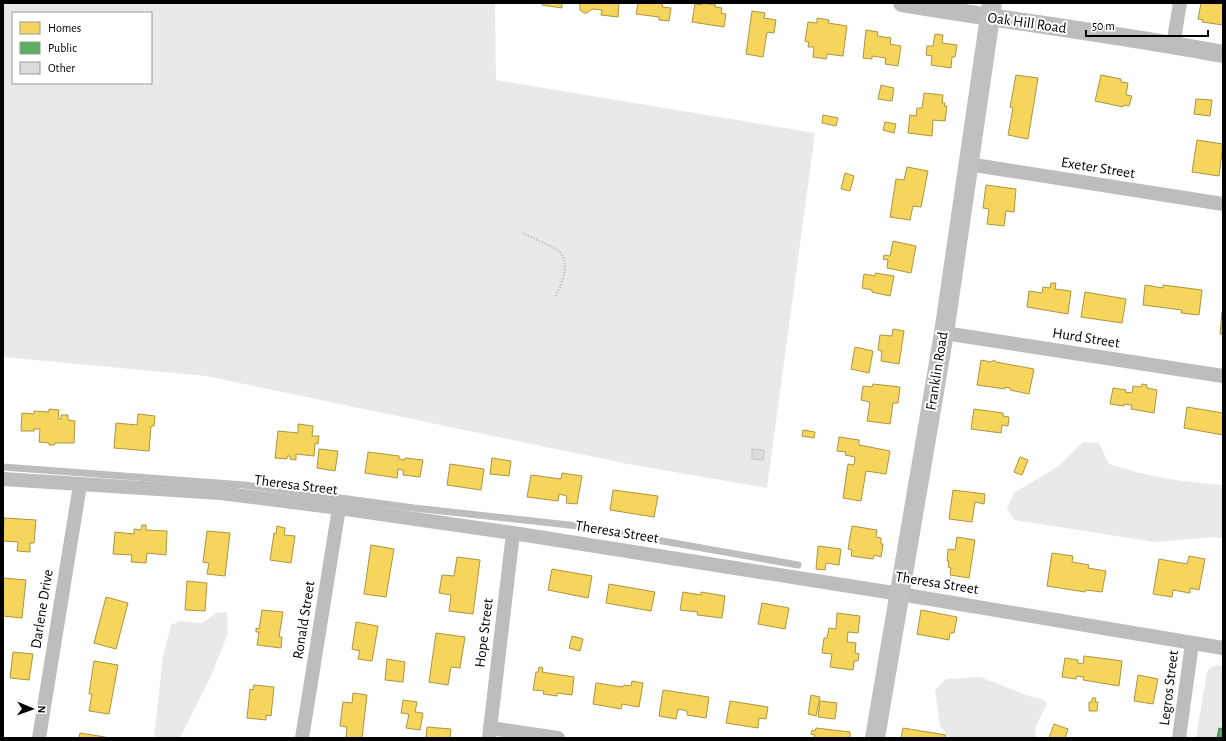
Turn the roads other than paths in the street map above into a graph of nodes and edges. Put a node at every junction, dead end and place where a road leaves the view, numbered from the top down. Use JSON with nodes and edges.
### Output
{"nodes":[{"id":1,"x":1180,"y":3,"type":"edge"},
{"id":2,"x":913,"y":4,"type":"edge"},
{"id":3,"x":946,"y":7,"type":"edge"},
{"id":4,"x":990,"y":10,"type":"edge"},
{"id":5,"x":1173,"y":44,"type":"junction"},
{"id":6,"x":1223,"y":54,"type":"edge"},
{"id":7,"x":968,"y":164,"type":"junction"},
{"id":8,"x":1223,"y":204,"type":"edge"},
{"id":9,"x":944,"y":333,"type":"junction"},
{"id":10,"x":1223,"y":376,"type":"edge"},
{"id":11,"x":3,"y":467,"type":"edge"},
{"id":12,"x":3,"y":479,"type":"edge"},
{"id":13,"x":80,"y":484,"type":"junction"},
{"id":14,"x":339,"y":508,"type":"junction"},
{"id":15,"x":513,"y":533,"type":"junction"},
{"id":16,"x":798,"y":565,"type":"dead end"},
{"id":17,"x":900,"y":594,"type":"junction"},
{"id":18,"x":1192,"y":643,"type":"junction"},
{"id":19,"x":1223,"y":648,"type":"edge"},
{"id":20,"x":489,"y":733,"type":"edge"},
{"id":21,"x":39,"y":738,"type":"edge"},
{"id":22,"x":302,"y":738,"type":"edge"},
{"id":23,"x":558,"y":738,"type":"edge"},
{"id":24,"x":875,"y":738,"type":"edge"},
{"id":25,"x":1179,"y":738,"type":"edge"}],
"edges":[{"from":1,"to":5,"type":"street"},
{"from":2,"to":3,"type":"street","name":"Oak Hill Road"},
{"from":3,"to":4,"type":"street","name":"Oak Hill Road"},
{"from":4,"to":5,"type":"street","name":"Oak Hill Road"},
{"from":4,"to":7,"type":"main road","name":"Franklin Road"},
{"from":5,"to":6,"type":"street","name":"Oak Hill Road"},
{"from":7,"to":8,"type":"street","name":"Exeter Street"},
{"from":7,"to":9,"type":"main road","name":"Franklin Road"},
{"from":9,"to":10,"type":"street","name":"Hurd Street"},
{"from":9,"to":17,"type":"main road","name":"Franklin Road"},
{"from":11,"to":16,"type":"lane"},
{"from":12,"to":13,"type":"street","name":"Theresa Street"},
{"from":13,"to":14,"type":"street","name":"Theresa Street"},
{"from":13,"to":21,"type":"street","name":"Darlene Drive"},
{"from":14,"to":15,"type":"street","name":"Theresa Street"},
{"from":14,"to":22,"type":"street","name":"Ronald Street"},
{"from":15,"to":17,"type":"street","name":"Theresa Street"},
{"from":15,"to":20,"type":"street","name":"Hope Street"},
{"from":17,"to":18,"type":"street","name":"Theresa Street"},
{"from":17,"to":24,"type":"main road","name":"Franklin Road"},
{"from":18,"to":19,"type":"street","name":"Theresa Street"},
{"from":18,"to":25,"type":"street","name":"Legros Street"},
{"from":20,"to":23,"type":"street"}]}
